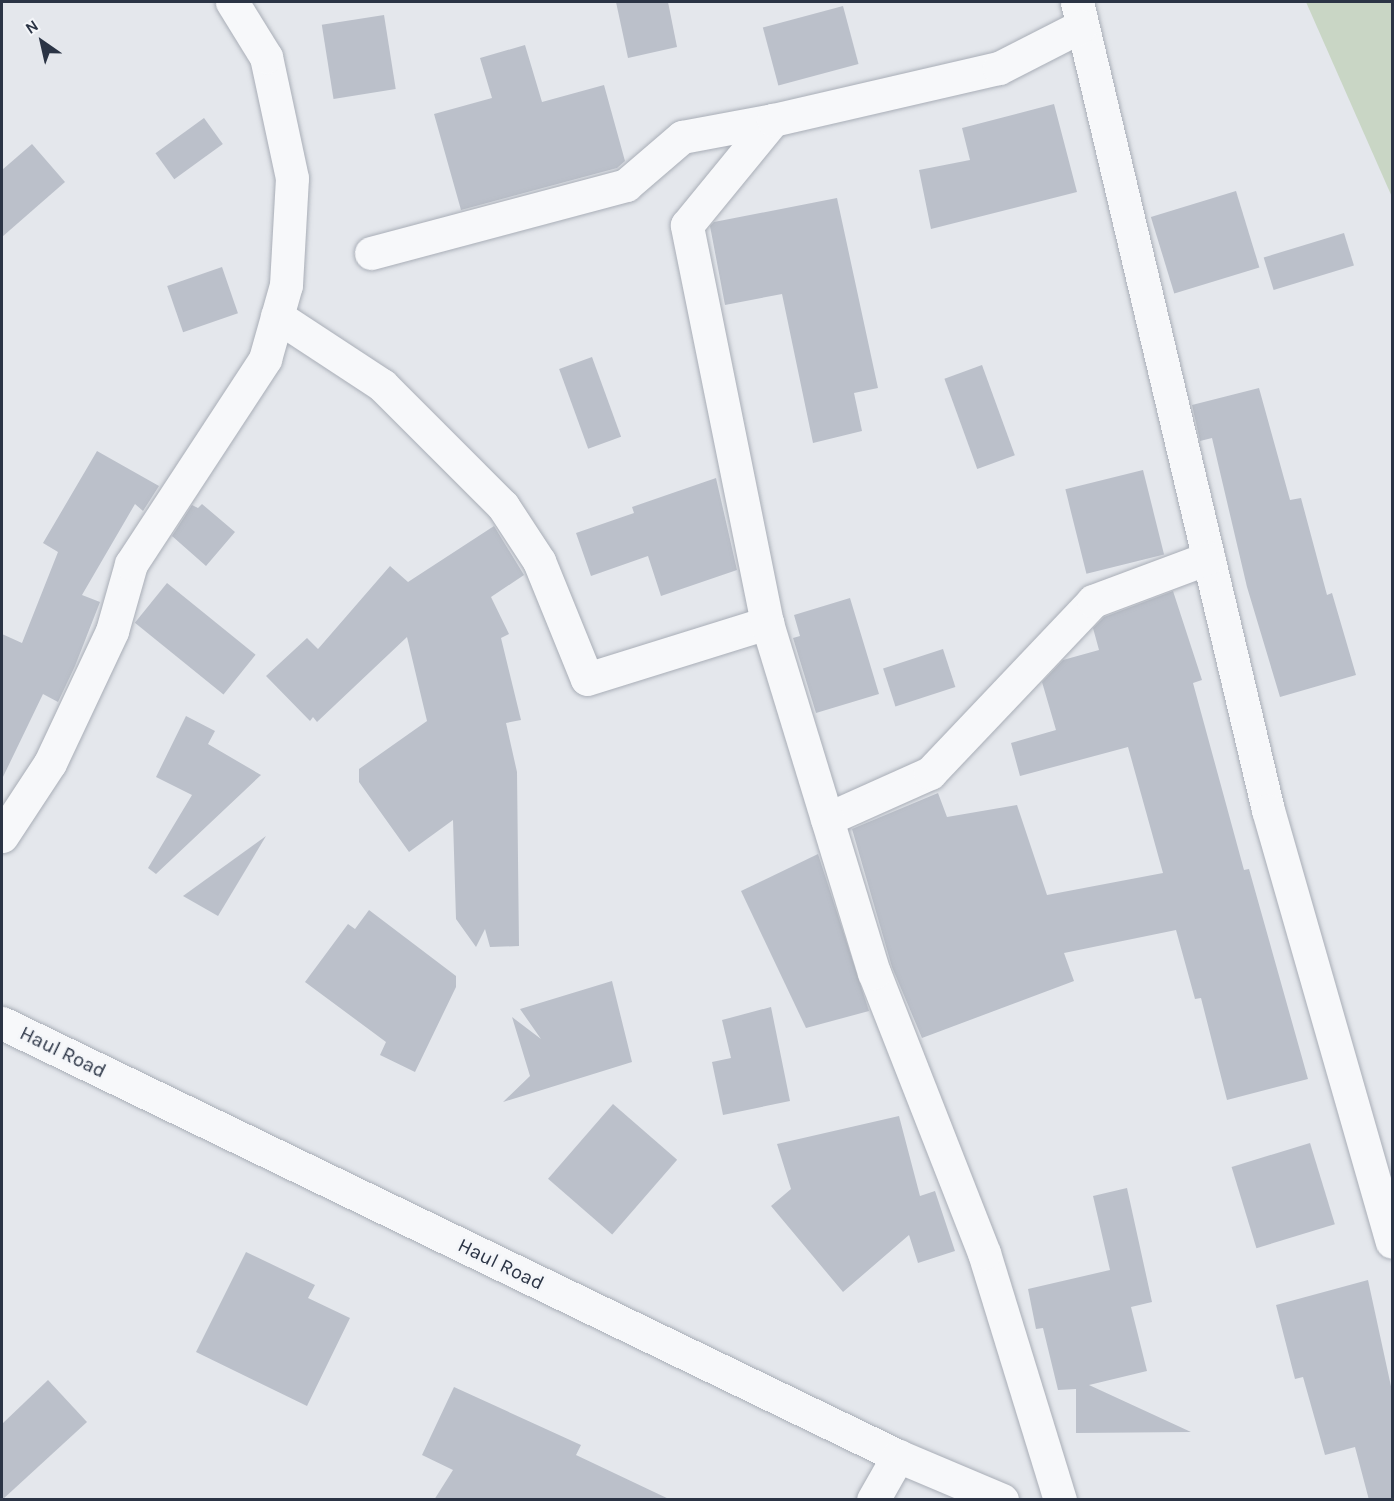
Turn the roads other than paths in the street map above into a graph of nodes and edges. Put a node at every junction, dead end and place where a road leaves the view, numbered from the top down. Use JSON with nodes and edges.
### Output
{"nodes":[{"id":1,"x":232,"y":2,"type":"edge"},
{"id":2,"x":1079,"y":14,"type":"edge"},
{"id":3,"x":773,"y":120,"type":"junction"},
{"id":4,"x":371,"y":254,"type":"dead end"},
{"id":5,"x":277,"y":316,"type":"junction"},
{"id":6,"x":1208,"y":558,"type":"junction"},
{"id":7,"x":767,"y":623,"type":"junction"},
{"id":8,"x":827,"y":819,"type":"junction"},
{"id":9,"x":2,"y":836,"type":"edge"},
{"id":10,"x":2,"y":1023,"type":"edge"},
{"id":11,"x":1392,"y":1242,"type":"edge"},
{"id":12,"x":898,"y":1456,"type":"junction"},
{"id":13,"x":873,"y":1500,"type":"edge"},
{"id":14,"x":1002,"y":1500,"type":"edge"},
{"id":15,"x":1060,"y":1500,"type":"edge"}],
"edges":[{"from":1,"to":5,"type":"street"},
{"from":2,"to":3,"type":"street"},
{"from":2,"to":6,"type":"street"},
{"from":3,"to":4,"type":"street"},
{"from":3,"to":7,"type":"street"},
{"from":5,"to":7,"type":"street"},
{"from":5,"to":9,"type":"street"},
{"from":6,"to":8,"type":"street"},
{"from":6,"to":11,"type":"street"},
{"from":7,"to":8,"type":"street"},
{"from":8,"to":15,"type":"street"},
{"from":10,"to":12,"type":"street","name":"Haul Road"},
{"from":12,"to":13,"type":"street"},
{"from":12,"to":14,"type":"street","name":"Haul Road"}]}
